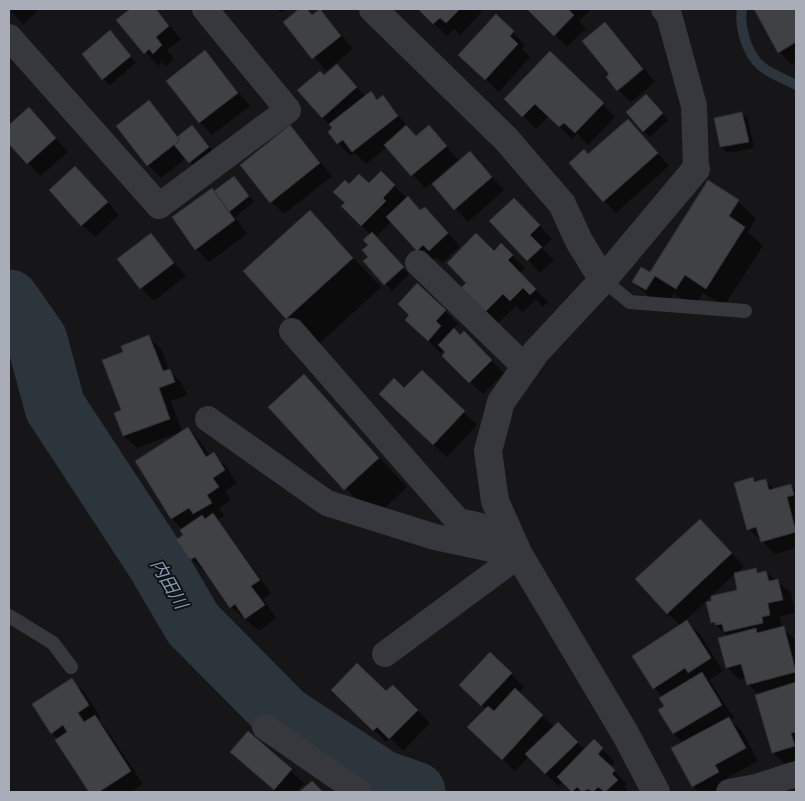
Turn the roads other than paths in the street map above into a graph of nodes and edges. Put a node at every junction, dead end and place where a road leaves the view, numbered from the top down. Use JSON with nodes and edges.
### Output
{"nodes":[{"id":1,"x":205,"y":9,"type":"edge"},
{"id":2,"x":373,"y":9,"type":"edge"},
{"id":3,"x":664,"y":9,"type":"edge"},
{"id":4,"x":9,"y":37,"type":"edge"},
{"id":5,"x":696,"y":169,"type":"joint"},
{"id":6,"x":418,"y":263,"type":"dead end"},
{"id":7,"x":603,"y":280,"type":"junction"},
{"id":8,"x":746,"y":311,"type":"dead end"},
{"id":9,"x":292,"y":331,"type":"dead end"},
{"id":10,"x":526,"y":368,"type":"junction"},
{"id":11,"x":208,"y":419,"type":"dead end"},
{"id":12,"x":514,"y":544,"type":"junction"},
{"id":13,"x":9,"y":616,"type":"edge"},
{"id":14,"x":385,"y":654,"type":"dead end"},
{"id":15,"x":71,"y":667,"type":"dead end"},
{"id":16,"x":265,"y":727,"type":"dead end"},
{"id":17,"x":796,"y":774,"type":"edge"},
{"id":18,"x":359,"y":792,"type":"edge"},
{"id":19,"x":656,"y":792,"type":"edge"},
{"id":20,"x":729,"y":792,"type":"edge"}],
"edges":[{"from":1,"to":4,"type":"street"},
{"from":2,"to":7,"type":"street"},
{"from":3,"to":5,"type":"street"},
{"from":5,"to":7,"type":"street"},
{"from":6,"to":10,"type":"street"},
{"from":7,"to":8,"type":"lane"},
{"from":7,"to":10,"type":"street"},
{"from":9,"to":12,"type":"street"},
{"from":10,"to":12,"type":"street"},
{"from":11,"to":12,"type":"street"},
{"from":12,"to":14,"type":"street"},
{"from":12,"to":19,"type":"street"},
{"from":13,"to":15,"type":"lane"},
{"from":16,"to":18,"type":"street"},
{"from":17,"to":20,"type":"street"}]}
